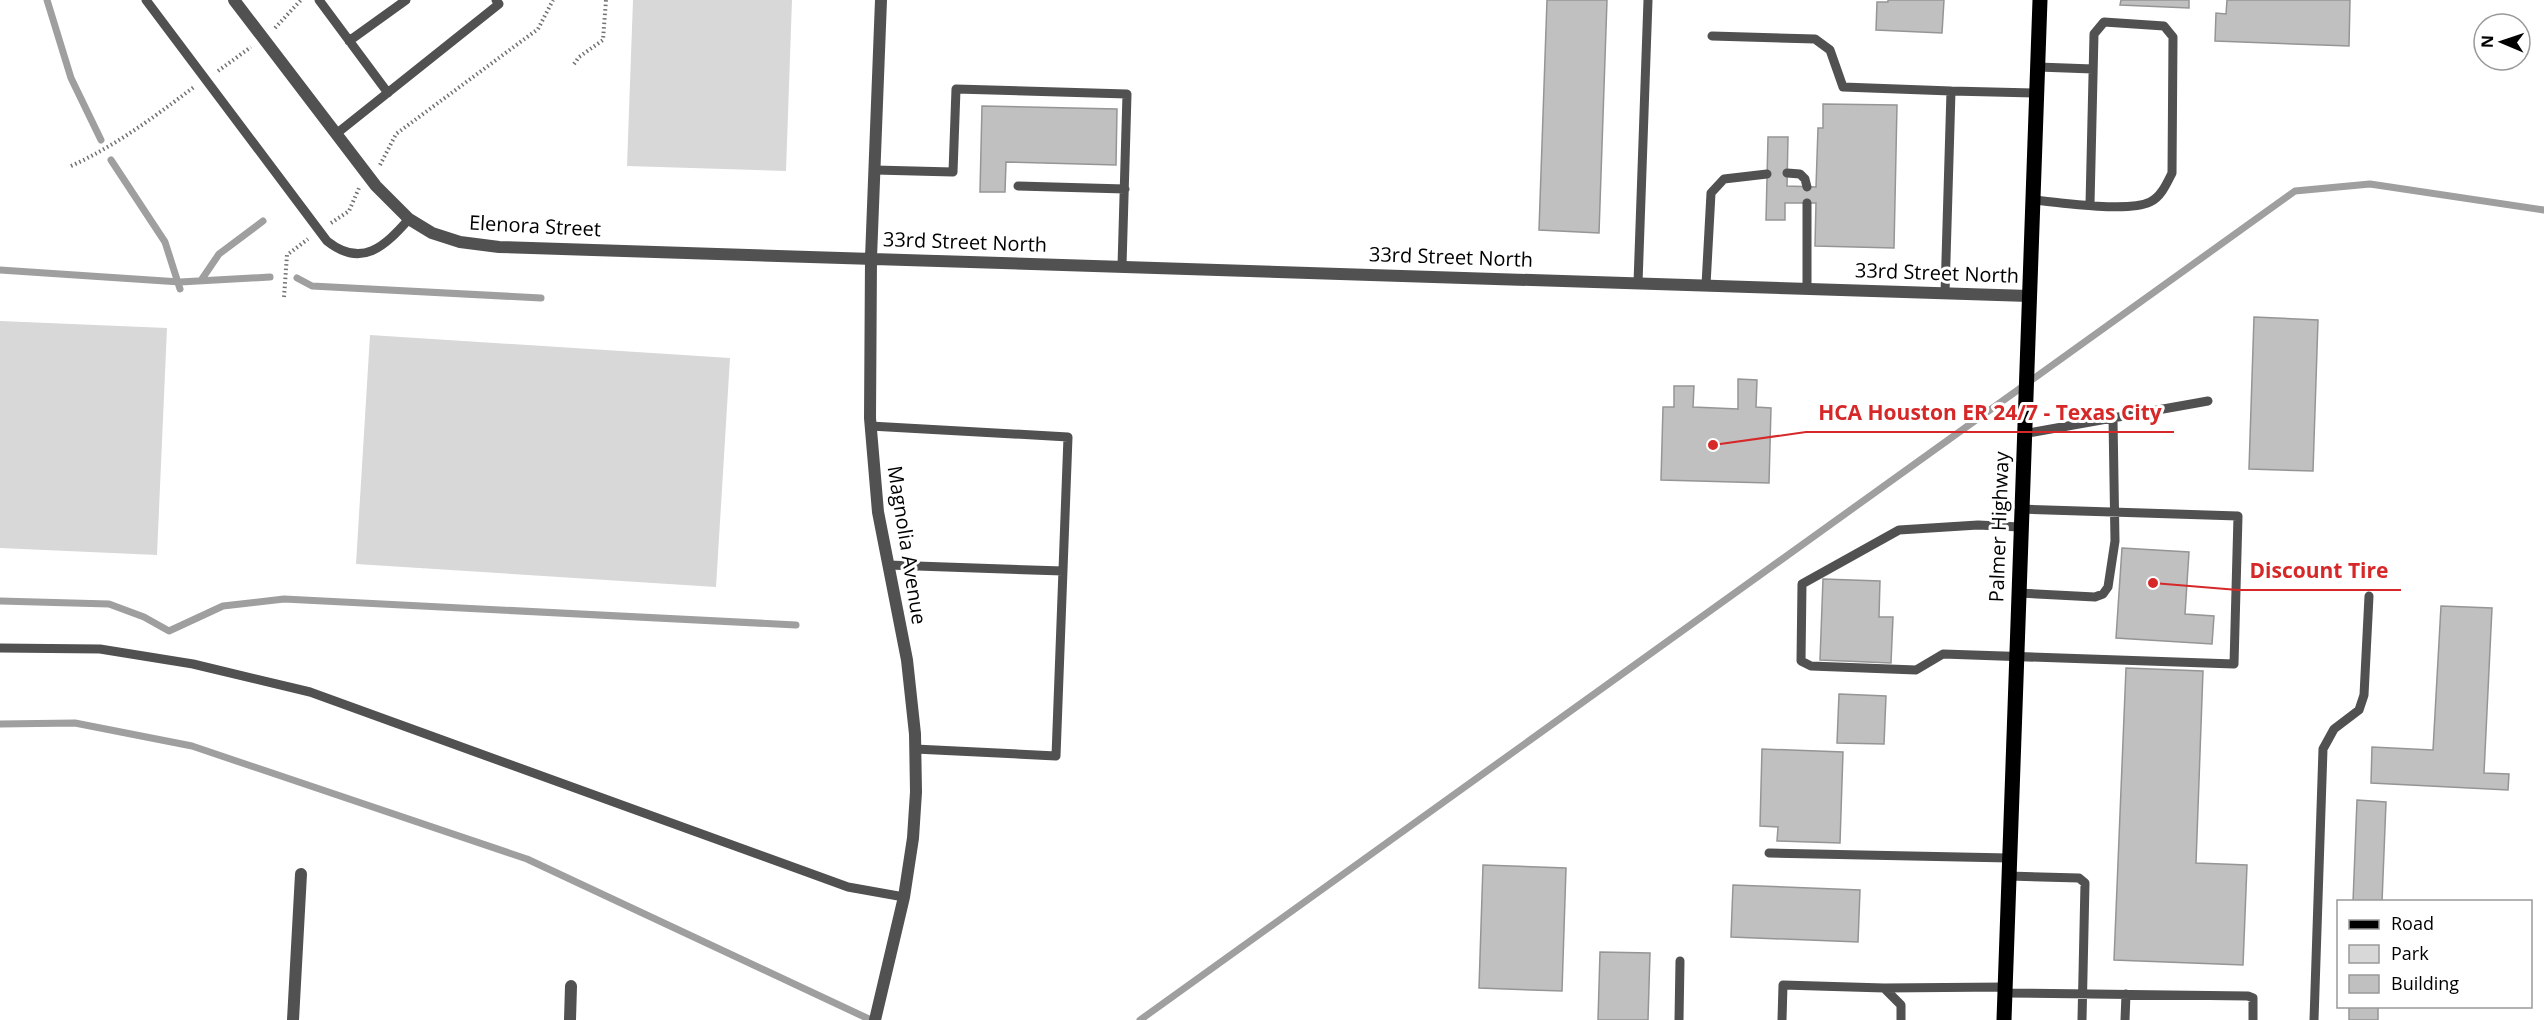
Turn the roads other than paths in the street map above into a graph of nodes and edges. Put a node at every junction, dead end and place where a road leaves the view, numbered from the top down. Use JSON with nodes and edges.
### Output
{"nodes":[{"id":1,"x":146,"y":0,"type":"edge"},
{"id":2,"x":234,"y":0,"type":"edge"},
{"id":3,"x":319,"y":0,"type":"edge"},
{"id":4,"x":406,"y":0,"type":"edge"},
{"id":5,"x":496,"y":0,"type":"edge"},
{"id":6,"x":881,"y":0,"type":"edge"},
{"id":7,"x":1648,"y":0,"type":"edge"},
{"id":8,"x":2040,"y":0,"type":"edge"},
{"id":9,"x":1712,"y":36,"type":"dead end"},
{"id":10,"x":349,"y":41,"type":"junction"},
{"id":11,"x":2038,"y":67,"type":"junction"},
{"id":12,"x":2093,"y":69,"type":"junction"},
{"id":13,"x":1951,"y":92,"type":"junction"},
{"id":14,"x":388,"y":93,"type":"junction"},
{"id":15,"x":2037,"y":93,"type":"junction"},
{"id":16,"x":336,"y":134,"type":"junction"},
{"id":17,"x":875,"y":170,"type":"junction"},
{"id":18,"x":1787,"y":173,"type":"dead end"},
{"id":19,"x":1767,"y":174,"type":"dead end"},
{"id":20,"x":1018,"y":186,"type":"dead end"},
{"id":21,"x":1807,"y":187,"type":"dead end"},
{"id":22,"x":1125,"y":189,"type":"junction"},
{"id":23,"x":2033,"y":200,"type":"junction"},
{"id":24,"x":1807,"y":203,"type":"dead end"},
{"id":25,"x":2090,"y":204,"type":"junction"},
{"id":26,"x":409,"y":219,"type":"junction"},
{"id":27,"x":872,"y":258,"type":"junction"},
{"id":28,"x":1122,"y":266,"type":"junction"},
{"id":29,"x":1638,"y":283,"type":"junction"},
{"id":30,"x":1706,"y":285,"type":"junction"},
{"id":31,"x":1807,"y":288,"type":"junction"},
{"id":32,"x":1945,"y":293,"type":"junction"},
{"id":33,"x":2029,"y":296,"type":"junction"},
{"id":34,"x":2208,"y":401,"type":"dead end"},
{"id":35,"x":2113,"y":419,"type":"junction"},
{"id":36,"x":870,"y":426,"type":"junction"},
{"id":37,"x":2023,"y":428,"type":"junction"},
{"id":38,"x":2020,"y":508,"type":"junction"},
{"id":39,"x":2116,"y":512,"type":"junction"},
{"id":40,"x":2020,"y":527,"type":"junction"},
{"id":41,"x":888,"y":565,"type":"junction"},
{"id":42,"x":1063,"y":571,"type":"junction"},
{"id":43,"x":2018,"y":593,"type":"junction"},
{"id":44,"x":2368,"y":596,"type":"dead end"},
{"id":45,"x":0,"y":648,"type":"edge"},
{"id":46,"x":2016,"y":656,"type":"junction"},
{"id":47,"x":915,"y":749,"type":"junction"},
{"id":48,"x":1769,"y":853,"type":"dead end"},
{"id":49,"x":2009,"y":858,"type":"junction"},
{"id":50,"x":301,"y":874,"type":"dead end"},
{"id":51,"x":2008,"y":876,"type":"junction"},
{"id":52,"x":904,"y":897,"type":"junction"},
{"id":53,"x":1680,"y":962,"type":"dead end"},
{"id":54,"x":571,"y":986,"type":"dead end"},
{"id":55,"x":1884,"y":988,"type":"junction"},
{"id":56,"x":2005,"y":990,"type":"junction"},
{"id":57,"x":2083,"y":994,"type":"junction"},
{"id":58,"x":2126,"y":994,"type":"junction"},
{"id":59,"x":293,"y":1020,"type":"edge"},
{"id":60,"x":570,"y":1020,"type":"edge"},
{"id":61,"x":875,"y":1020,"type":"edge"},
{"id":62,"x":1679,"y":1020,"type":"edge"},
{"id":63,"x":1782,"y":1020,"type":"edge"},
{"id":64,"x":1901,"y":1020,"type":"edge"},
{"id":65,"x":2004,"y":1020,"type":"edge"},
{"id":66,"x":2082,"y":1020,"type":"edge"},
{"id":67,"x":2125,"y":1020,"type":"edge"},
{"id":68,"x":2253,"y":1020,"type":"edge"},
{"id":69,"x":2314,"y":1020,"type":"edge"}],
"edges":[{"from":1,"to":26,"type":"lane"},
{"from":2,"to":16,"type":"street","name":"Elenora Street"},
{"from":3,"to":10,"type":"lane"},
{"from":4,"to":10,"type":"lane"},
{"from":5,"to":14,"type":"lane"},
{"from":6,"to":17,"type":"street","name":"Magnolia Avenue"},
{"from":7,"to":29,"type":"lane"},
{"from":8,"to":11,"type":"main road","name":"Palmer Highway"},
{"from":9,"to":13,"type":"lane"},
{"from":10,"to":14,"type":"lane"},
{"from":11,"to":12,"type":"lane"},
{"from":11,"to":15,"type":"main road","name":"Palmer Highway"},
{"from":12,"to":25,"type":"lane"},
{"from":12,"to":25,"type":"lane"},
{"from":13,"to":15,"type":"lane"},
{"from":13,"to":32,"type":"lane"},
{"from":14,"to":16,"type":"lane"},
{"from":15,"to":23,"type":"main road","name":"Palmer Highway"},
{"from":16,"to":26,"type":"street","name":"Elenora Street"},
{"from":17,"to":22,"type":"lane"},
{"from":17,"to":27,"type":"street","name":"Magnolia Avenue"},
{"from":18,"to":21,"type":"lane"},
{"from":19,"to":30,"type":"lane"},
{"from":20,"to":22,"type":"lane"},
{"from":22,"to":28,"type":"lane"},
{"from":23,"to":25,"type":"lane"},
{"from":23,"to":33,"type":"main road","name":"Palmer Highway"},
{"from":24,"to":31,"type":"lane"},
{"from":26,"to":27,"type":"street","name":"Elenora Street"},
{"from":27,"to":28,"type":"street","name":"33rd Street North"},
{"from":27,"to":36,"type":"street","name":"Magnolia Avenue"},
{"from":28,"to":29,"type":"street","name":"33rd Street North"},
{"from":29,"to":30,"type":"street","name":"33rd Street North"},
{"from":30,"to":31,"type":"street","name":"33rd Street North"},
{"from":31,"to":32,"type":"street","name":"33rd Street North"},
{"from":32,"to":33,"type":"street","name":"33rd Street North"},
{"from":33,"to":37,"type":"main road","name":"Palmer Highway"},
{"from":34,"to":35,"type":"lane"},
{"from":35,"to":37,"type":"lane"},
{"from":35,"to":39,"type":"lane"},
{"from":36,"to":41,"type":"street","name":"Magnolia Avenue"},
{"from":36,"to":42,"type":"lane"},
{"from":37,"to":38,"type":"main road","name":"Palmer Highway"},
{"from":38,"to":39,"type":"lane"},
{"from":38,"to":40,"type":"main road","name":"Palmer Highway"},
{"from":39,"to":43,"type":"lane"},
{"from":39,"to":46,"type":"lane"},
{"from":40,"to":43,"type":"main road","name":"Palmer Highway"},
{"from":40,"to":46,"type":"lane"},
{"from":41,"to":42,"type":"lane"},
{"from":41,"to":47,"type":"street","name":"Magnolia Avenue"},
{"from":42,"to":47,"type":"lane"},
{"from":43,"to":46,"type":"main road","name":"Palmer Highway"},
{"from":44,"to":69,"type":"lane"},
{"from":45,"to":52,"type":"lane"},
{"from":46,"to":49,"type":"main road","name":"Palmer Highway"},
{"from":47,"to":52,"type":"street","name":"Magnolia Avenue"},
{"from":48,"to":49,"type":"lane"},
{"from":49,"to":51,"type":"main road","name":"Palmer Highway"},
{"from":50,"to":59,"type":"street"},
{"from":51,"to":56,"type":"main road","name":"Palmer Highway"},
{"from":51,"to":57,"type":"lane"},
{"from":52,"to":61,"type":"street","name":"Magnolia Avenue"},
{"from":53,"to":62,"type":"lane"},
{"from":54,"to":60,"type":"street"},
{"from":55,"to":56,"type":"lane"},
{"from":55,"to":63,"type":"lane"},
{"from":55,"to":64,"type":"lane"},
{"from":56,"to":57,"type":"lane"},
{"from":56,"to":65,"type":"main road","name":"Palmer Highway"},
{"from":57,"to":58,"type":"lane"},
{"from":57,"to":66,"type":"lane"},
{"from":58,"to":67,"type":"lane"},
{"from":58,"to":68,"type":"lane"}]}
